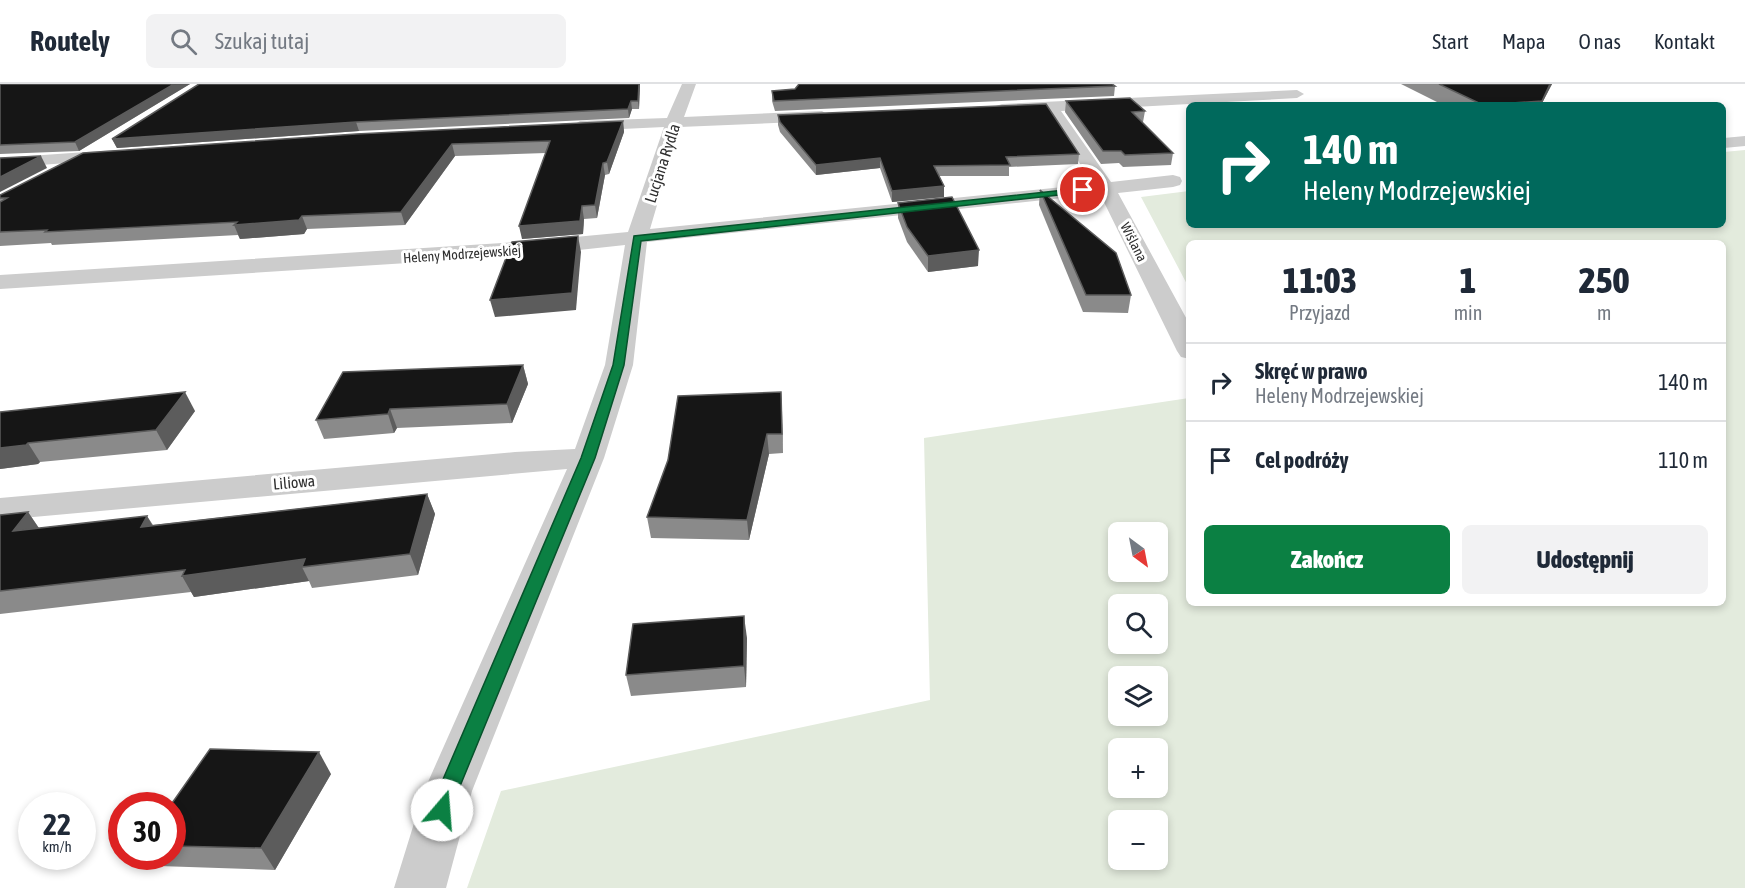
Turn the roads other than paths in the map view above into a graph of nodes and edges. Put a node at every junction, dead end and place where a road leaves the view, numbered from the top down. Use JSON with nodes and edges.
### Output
{"nodes":[{"id":1,"x":689,"y":84,"type":"edge"},
{"id":2,"x":1281,"y":84,"type":"edge"},
{"id":3,"x":1051,"y":107,"type":"junction"},
{"id":4,"x":992,"y":109,"type":"edge"},
{"id":5,"x":839,"y":115,"type":"edge"},
{"id":6,"x":674,"y":121,"type":"junction"},
{"id":7,"x":558,"y":127,"type":"edge"},
{"id":8,"x":114,"y":140,"type":"edge"},
{"id":9,"x":1745,"y":141,"type":"edge"},
{"id":10,"x":1726,"y":143,"type":"edge"},
{"id":11,"x":127,"y":154,"type":"edge"},
{"id":12,"x":84,"y":158,"type":"junction"},
{"id":13,"x":0,"y":163,"type":"edge"},
{"id":14,"x":53,"y":175,"type":"edge"},
{"id":15,"x":1173,"y":181,"type":"dead end"},
{"id":16,"x":1106,"y":188,"type":"junction"},
{"id":17,"x":637,"y":238,"type":"junction"},
{"id":18,"x":0,"y":282,"type":"edge"},
{"id":19,"x":1186,"y":343,"type":"edge"},
{"id":20,"x":588,"y":458,"type":"junction"},
{"id":21,"x":0,"y":509,"type":"edge"},
{"id":22,"x":420,"y":888,"type":"edge"}],
"edges":[{"from":1,"to":6,"type":"street","name":"Lucjana Rydla"},
{"from":2,"to":3,"type":"street"},
{"from":3,"to":4,"type":"street"},
{"from":3,"to":16,"type":"street","name":"Wiślana"},
{"from":5,"to":6,"type":"street"},
{"from":6,"to":7,"type":"street"},
{"from":6,"to":17,"type":"street","name":"Lucjana Rydla"},
{"from":8,"to":12,"type":"street"},
{"from":9,"to":10,"type":"street"},
{"from":11,"to":12,"type":"street"},
{"from":12,"to":13,"type":"street"},
{"from":12,"to":14,"type":"street"},
{"from":15,"to":16,"type":"street","name":"Heleny Modrzejewskiej"},
{"from":16,"to":17,"type":"street","name":"Heleny Modrzejewskiej"},
{"from":16,"to":19,"type":"street","name":"Wiślana"},
{"from":17,"to":18,"type":"street","name":"Heleny Modrzejewskiej"},
{"from":17,"to":20,"type":"street","name":"Lucjana Rydla"},
{"from":20,"to":21,"type":"street","name":"Liliowa"},
{"from":20,"to":22,"type":"street","name":"Lucjana Rydla"}]}
